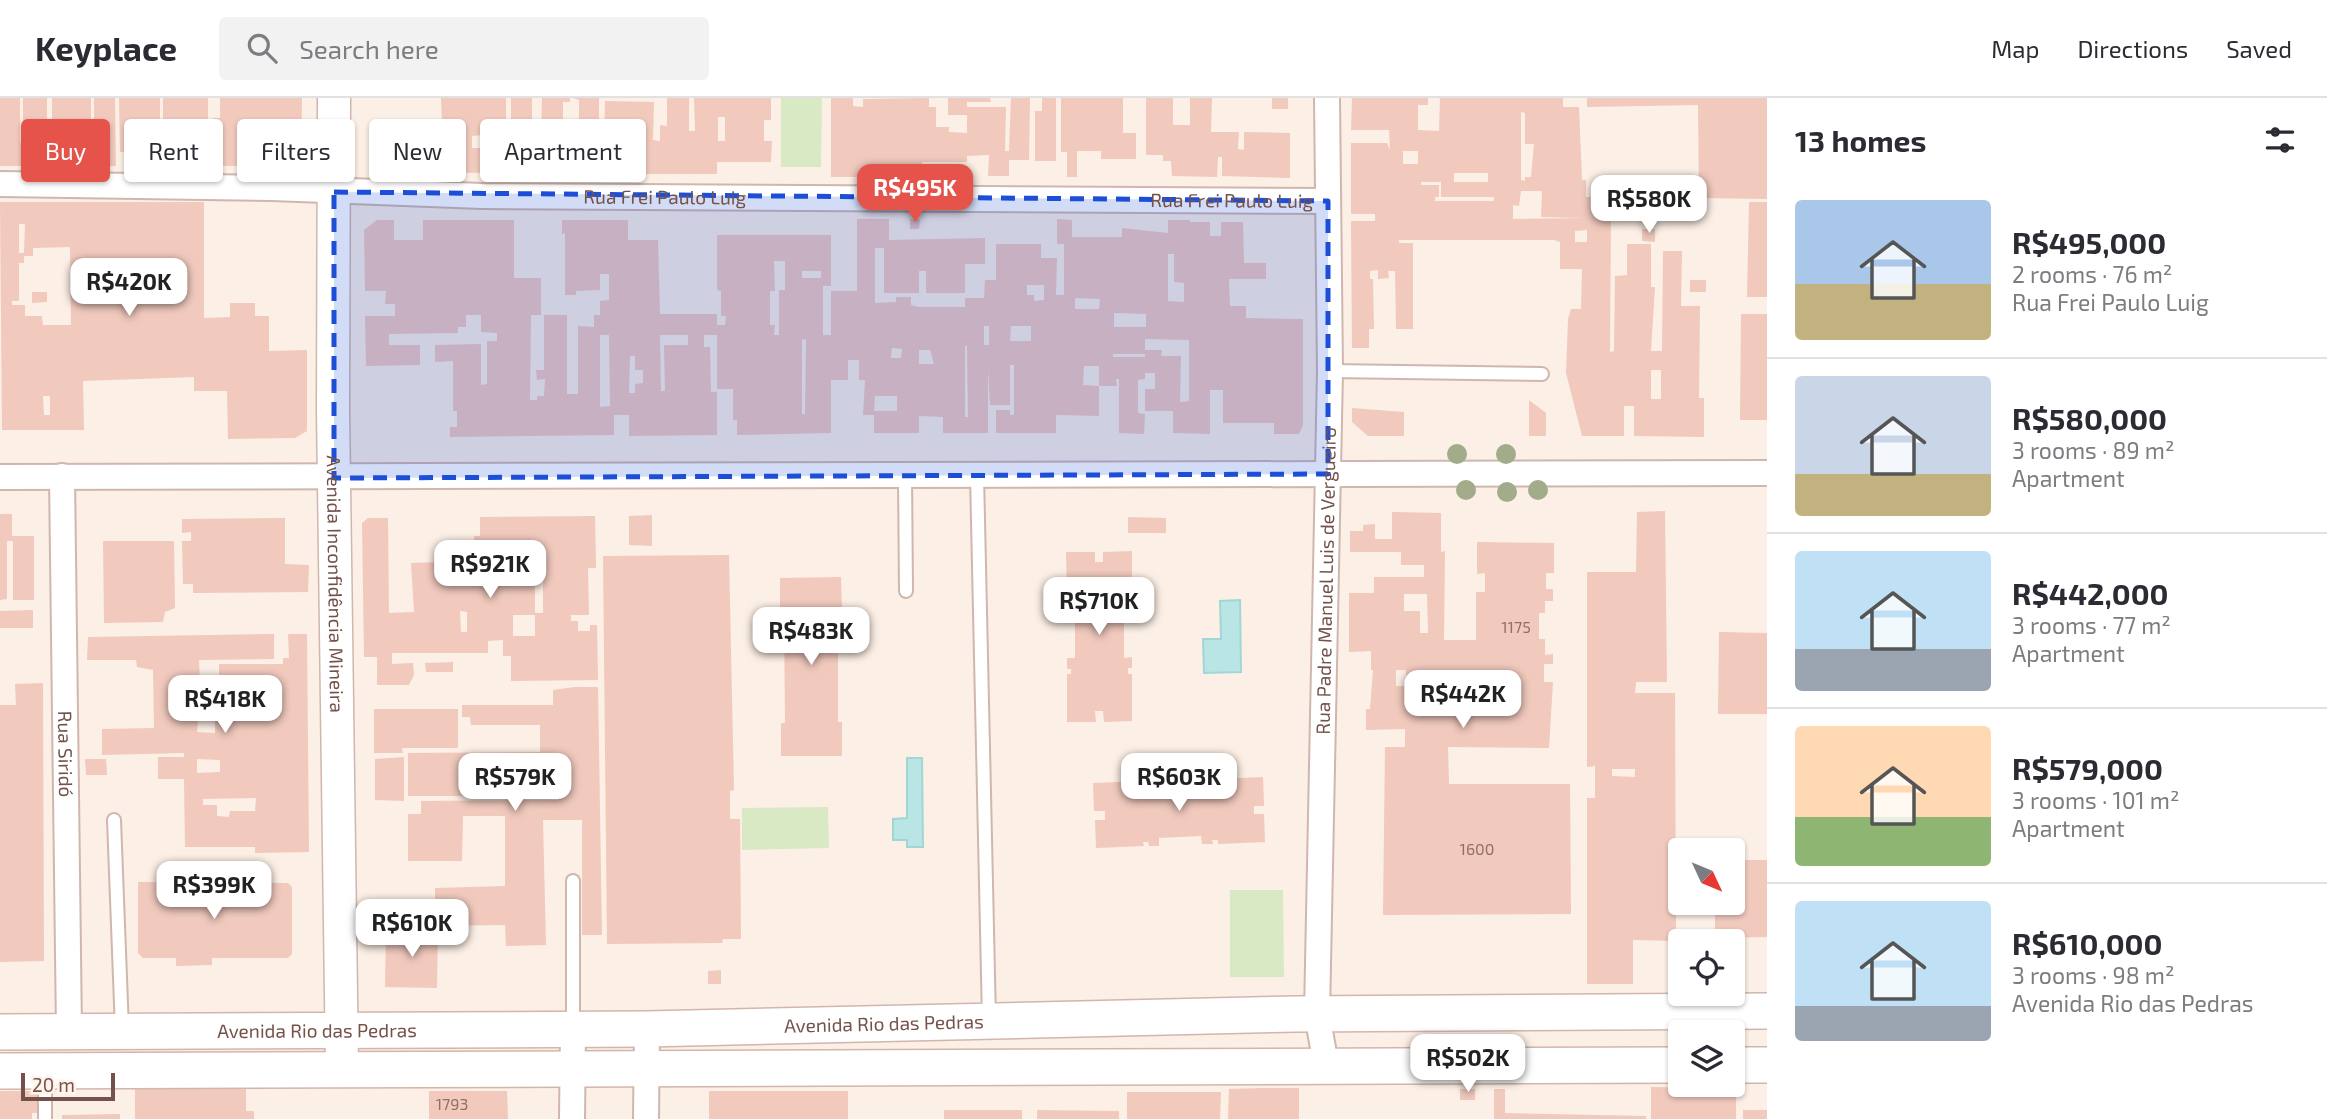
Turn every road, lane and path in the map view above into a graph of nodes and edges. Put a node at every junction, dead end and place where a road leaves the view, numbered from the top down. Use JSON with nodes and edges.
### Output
{"nodes":[{"id":1,"x":334,"y":98,"type":"edge"},
{"id":2,"x":1327,"y":98,"type":"edge"},
{"id":3,"x":0,"y":184,"type":"edge"},
{"id":4,"x":334,"y":192,"type":"junction"},
{"id":5,"x":1328,"y":201,"type":"junction"},
{"id":6,"x":1330,"y":371,"type":"junction"},
{"id":7,"x":1542,"y":374,"type":"dead end"},
{"id":8,"x":1767,"y":473,"type":"edge"},
{"id":9,"x":1328,"y":474,"type":"junction"},
{"id":10,"x":977,"y":475,"type":"junction"},
{"id":11,"x":62,"y":476,"type":"junction"},
{"id":12,"x":905,"y":476,"type":"junction"},
{"id":13,"x":0,"y":477,"type":"edge"},
{"id":14,"x":334,"y":478,"type":"junction"},
{"id":15,"x":906,"y":591,"type":"dead end"},
{"id":16,"x":114,"y":820,"type":"dead end"},
{"id":17,"x":573,"y":881,"type":"dead end"},
{"id":18,"x":1767,"y":1012,"type":"edge"},
{"id":19,"x":1317,"y":1014,"type":"junction"},
{"id":20,"x":989,"y":1020,"type":"junction"},
{"id":21,"x":341,"y":1029,"type":"junction"},
{"id":22,"x":647,"y":1029,"type":"junction"},
{"id":23,"x":573,"y":1030,"type":"junction"},
{"id":24,"x":122,"y":1031,"type":"junction"},
{"id":25,"x":0,"y":1032,"type":"edge"},
{"id":26,"x":69,"y":1032,"type":"junction"},
{"id":27,"x":1326,"y":1065,"type":"junction"},
{"id":28,"x":1668,"y":1065,"type":"edge"},
{"id":29,"x":1745,"y":1065,"type":"edge"},
{"id":30,"x":1767,"y":1065,"type":"edge"},
{"id":31,"x":574,"y":1067,"type":"junction"},
{"id":32,"x":646,"y":1068,"type":"junction"},
{"id":33,"x":342,"y":1069,"type":"junction"},
{"id":34,"x":0,"y":1071,"type":"edge"},
{"id":35,"x":45,"y":1071,"type":"junction"},
{"id":36,"x":45,"y":1119,"type":"edge"},
{"id":37,"x":572,"y":1119,"type":"edge"},
{"id":38,"x":646,"y":1119,"type":"edge"}],
"edges":[{"from":1,"to":4,"type":"street","name":"Avenida Inconfidência Mineira"},
{"from":2,"to":5,"type":"street","name":"Rua Padre Manuel Luis de Vergueiro"},
{"from":3,"to":4,"type":"street","name":"Rua Frei Paulo Luig"},
{"from":4,"to":5,"type":"street","name":"Rua Frei Paulo Luig"},
{"from":4,"to":14,"type":"street","name":"Avenida Inconfidência Mineira"},
{"from":5,"to":6,"type":"street","name":"Rua Padre Manuel Luis de Vergueiro"},
{"from":6,"to":7,"type":"lane"},
{"from":6,"to":9,"type":"street","name":"Rua Padre Manuel Luis de Vergueiro"},
{"from":8,"to":9,"type":"street"},
{"from":9,"to":10,"type":"street"},
{"from":9,"to":19,"type":"street","name":"Rua Padre Manuel Luis de Vergueiro"},
{"from":10,"to":12,"type":"street"},
{"from":10,"to":20,"type":"lane"},
{"from":11,"to":13,"type":"street"},
{"from":11,"to":14,"type":"street"},
{"from":11,"to":26,"type":"street","name":"Rua Siridó"},
{"from":12,"to":14,"type":"street"},
{"from":12,"to":15,"type":"lane"},
{"from":14,"to":21,"type":"street","name":"Avenida Inconfidência Mineira"},
{"from":16,"to":24,"type":"lane"},
{"from":17,"to":23,"type":"lane"},
{"from":18,"to":19,"type":"main road","name":"Avenida Rio das Pedras"},
{"from":19,"to":20,"type":"main road","name":"Avenida Rio das Pedras"},
{"from":19,"to":27,"type":"street","name":"Rua Padre Manuel Luis de Vergueiro"},
{"from":20,"to":22,"type":"main road","name":"Avenida Rio das Pedras"},
{"from":21,"to":23,"type":"main road","name":"Avenida Rio das Pedras"},
{"from":21,"to":24,"type":"main road","name":"Avenida Rio das Pedras"},
{"from":21,"to":33,"type":"street","name":"Avenida Inconfidência Mineira"},
{"from":22,"to":23,"type":"main road","name":"Avenida Rio das Pedras"},
{"from":22,"to":32,"type":"street"},
{"from":23,"to":31,"type":"street"},
{"from":24,"to":26,"type":"main road","name":"Avenida Rio das Pedras"},
{"from":25,"to":26,"type":"main road","name":"Avenida Rio das Pedras"},
{"from":27,"to":28,"type":"main road","name":"Avenida Rio das Pedras"},
{"from":27,"to":32,"type":"main road","name":"Avenida Rio das Pedras"},
{"from":29,"to":30,"type":"main road"},
{"from":31,"to":32,"type":"main road","name":"Avenida Rio das Pedras"},
{"from":31,"to":33,"type":"main road","name":"Avenida Rio das Pedras"},
{"from":31,"to":37,"type":"street"},
{"from":32,"to":38,"type":"street"},
{"from":33,"to":35,"type":"main road","name":"Avenida Rio das Pedras"},
{"from":34,"to":35,"type":"main road","name":"Avenida Rio das Pedras"},
{"from":35,"to":36,"type":"lane"}]}
